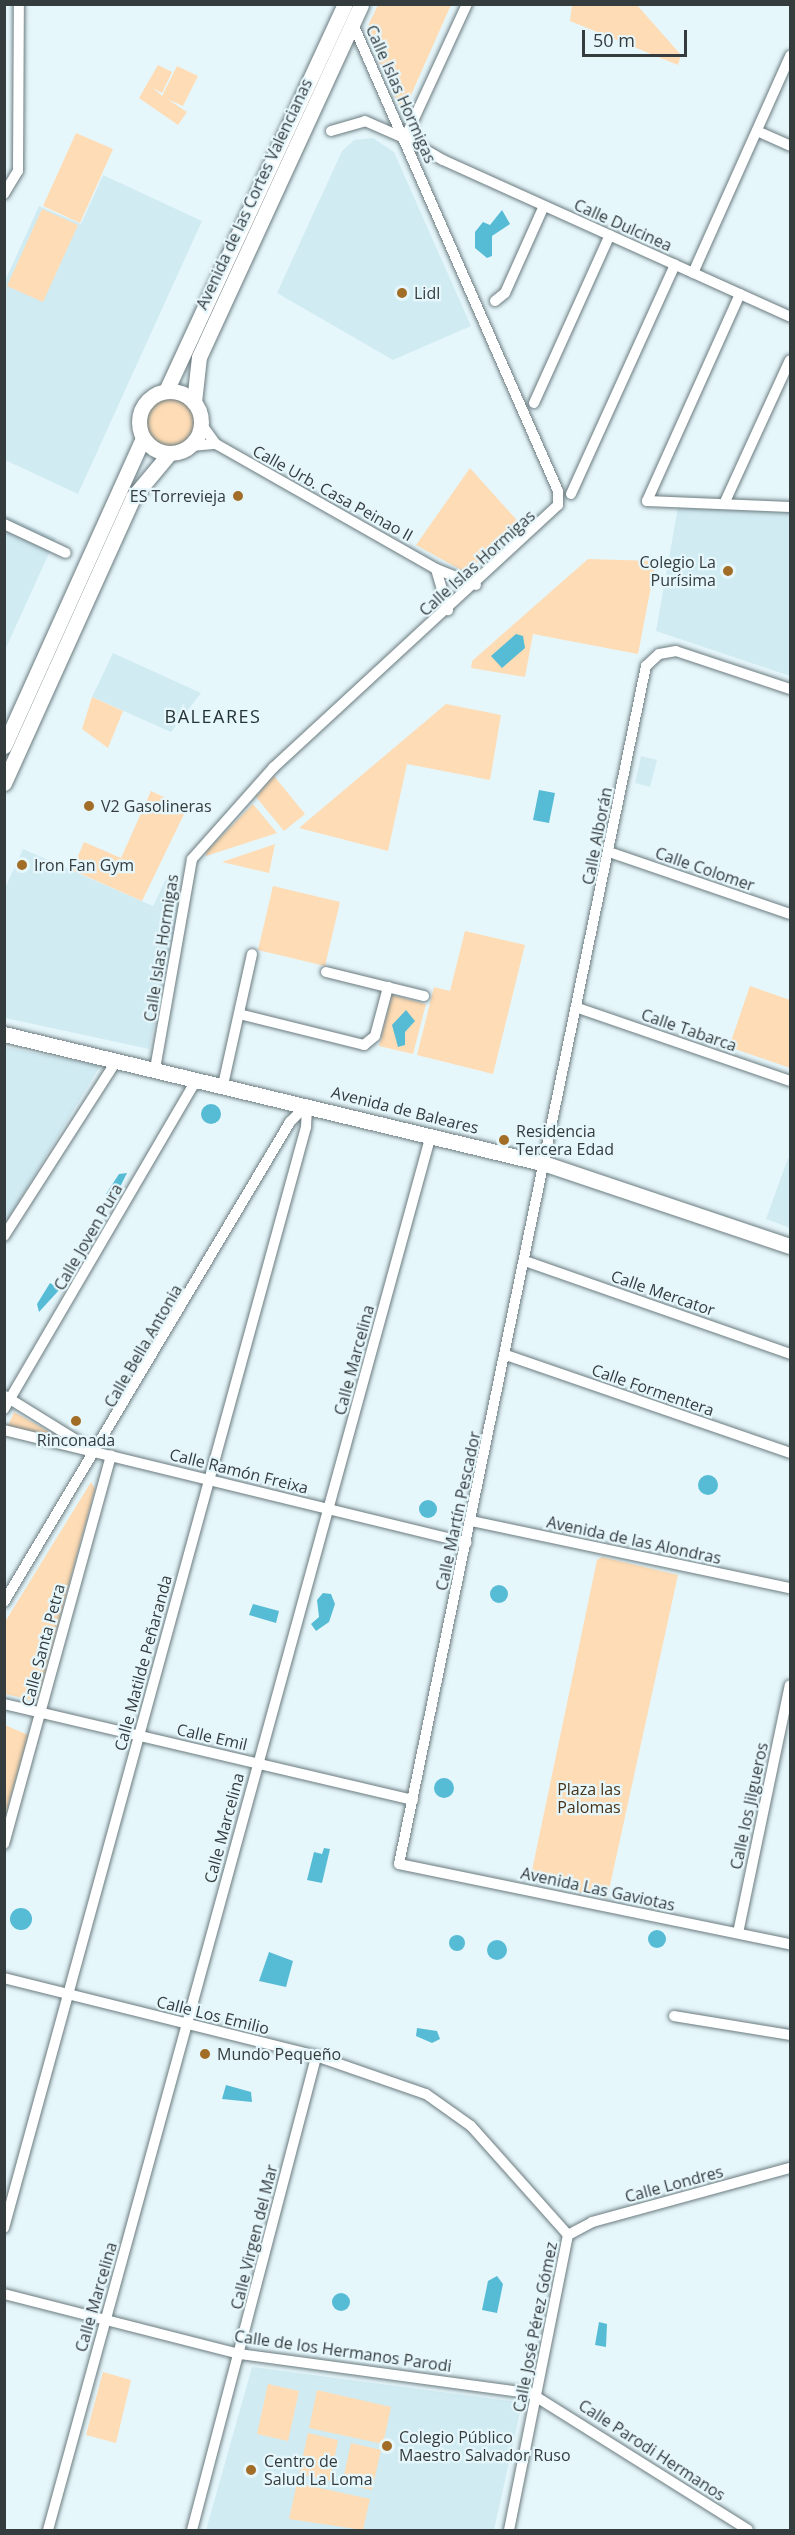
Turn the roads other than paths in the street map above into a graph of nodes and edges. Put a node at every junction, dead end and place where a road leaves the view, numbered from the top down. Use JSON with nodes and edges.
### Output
{"nodes":[{"id":1,"x":19,"y":4,"type":"edge"},
{"id":2,"x":345,"y":4,"type":"edge"},
{"id":3,"x":361,"y":4,"type":"edge"},
{"id":4,"x":467,"y":4,"type":"edge"},
{"id":5,"x":352,"y":22,"type":"junction"},
{"id":6,"x":790,"y":56,"type":"edge"},
{"id":7,"x":331,"y":130,"type":"dead end"},
{"id":8,"x":757,"y":130,"type":"junction"},
{"id":9,"x":405,"y":138,"type":"junction"},
{"id":10,"x":790,"y":146,"type":"edge"},
{"id":11,"x":4,"y":194,"type":"edge"},
{"id":12,"x":544,"y":206,"type":"junction"},
{"id":13,"x":610,"y":235,"type":"junction"},
{"id":14,"x":675,"y":265,"type":"junction"},
{"id":15,"x":693,"y":273,"type":"junction"},
{"id":16,"x":740,"y":294,"type":"junction"},
{"id":17,"x":495,"y":301,"type":"dead end"},
{"id":18,"x":790,"y":317,"type":"edge"},
{"id":19,"x":790,"y":360,"type":"edge"},
{"id":20,"x":166,"y":391,"type":"junction"},
{"id":21,"x":195,"y":402,"type":"junction"},
{"id":22,"x":534,"y":403,"type":"dead end"},
{"id":23,"x":202,"y":425,"type":"junction"},
{"id":24,"x":143,"y":438,"type":"junction"},
{"id":25,"x":216,"y":444,"type":"junction"},
{"id":26,"x":191,"y":446,"type":"junction"},
{"id":27,"x":169,"y":454,"type":"junction"},
{"id":28,"x":571,"y":494,"type":"dead end"},
{"id":29,"x":724,"y":504,"type":"junction"},
{"id":30,"x":790,"y":507,"type":"edge"},
{"id":31,"x":4,"y":524,"type":"edge"},
{"id":32,"x":66,"y":553,"type":"dead end"},
{"id":33,"x":436,"y":569,"type":"junction"},
{"id":34,"x":476,"y":585,"type":"junction"},
{"id":35,"x":448,"y":610,"type":"junction"},
{"id":36,"x":790,"y":689,"type":"edge"},
{"id":37,"x":4,"y":746,"type":"edge"},
{"id":38,"x":4,"y":783,"type":"edge"},
{"id":39,"x":609,"y":852,"type":"junction"},
{"id":40,"x":790,"y":914,"type":"edge"},
{"id":41,"x":252,"y":954,"type":"dead end"},
{"id":42,"x":326,"y":972,"type":"dead end"},
{"id":43,"x":388,"y":987,"type":"junction"},
{"id":44,"x":424,"y":996,"type":"dead end"},
{"id":45,"x":578,"y":1008,"type":"junction"},
{"id":46,"x":239,"y":1014,"type":"junction"},
{"id":47,"x":4,"y":1034,"type":"edge"},
{"id":48,"x":117,"y":1060,"type":"junction"},
{"id":49,"x":155,"y":1069,"type":"junction"},
{"id":50,"x":197,"y":1079,"type":"junction"},
{"id":51,"x":790,"y":1081,"type":"edge"},
{"id":52,"x":223,"y":1085,"type":"junction"},
{"id":53,"x":307,"y":1105,"type":"junction"},
{"id":54,"x":430,"y":1135,"type":"junction"},
{"id":55,"x":546,"y":1164,"type":"junction"},
{"id":56,"x":4,"y":1236,"type":"edge"},
{"id":57,"x":790,"y":1246,"type":"edge"},
{"id":58,"x":525,"y":1261,"type":"junction"},
{"id":59,"x":790,"y":1354,"type":"edge"},
{"id":60,"x":506,"y":1355,"type":"junction"},
{"id":61,"x":7,"y":1398,"type":"edge"},
{"id":62,"x":4,"y":1409,"type":"edge"},
{"id":63,"x":4,"y":1430,"type":"edge"},
{"id":64,"x":94,"y":1451,"type":"junction"},
{"id":65,"x":790,"y":1454,"type":"edge"},
{"id":66,"x":111,"y":1455,"type":"junction"},
{"id":67,"x":209,"y":1479,"type":"junction"},
{"id":68,"x":330,"y":1509,"type":"junction"},
{"id":69,"x":471,"y":1521,"type":"junction"},
{"id":70,"x":466,"y":1543,"type":"junction"},
{"id":71,"x":790,"y":1588,"type":"edge"},
{"id":72,"x":4,"y":1602,"type":"edge"},
{"id":73,"x":790,"y":1685,"type":"edge"},
{"id":74,"x":4,"y":1704,"type":"edge"},
{"id":75,"x":40,"y":1712,"type":"junction"},
{"id":76,"x":140,"y":1736,"type":"junction"},
{"id":77,"x":257,"y":1764,"type":"junction"},
{"id":78,"x":412,"y":1800,"type":"junction"},
{"id":79,"x":4,"y":1844,"type":"edge"},
{"id":80,"x":399,"y":1864,"type":"joint"},
{"id":81,"x":738,"y":1933,"type":"junction"},
{"id":82,"x":790,"y":1944,"type":"edge"},
{"id":83,"x":4,"y":1978,"type":"edge"},
{"id":84,"x":69,"y":1995,"type":"junction"},
{"id":85,"x":674,"y":2016,"type":"dead end"},
{"id":86,"x":186,"y":2024,"type":"junction"},
{"id":87,"x":790,"y":2035,"type":"edge"},
{"id":88,"x":316,"y":2055,"type":"junction"},
{"id":89,"x":790,"y":2168,"type":"edge"},
{"id":90,"x":4,"y":2228,"type":"edge"},
{"id":91,"x":568,"y":2235,"type":"junction"},
{"id":92,"x":4,"y":2294,"type":"edge"},
{"id":93,"x":106,"y":2319,"type":"junction"},
{"id":94,"x":240,"y":2354,"type":"junction"},
{"id":95,"x":538,"y":2397,"type":"junction"},
{"id":96,"x":48,"y":2530,"type":"edge"},
{"id":97,"x":192,"y":2530,"type":"edge"},
{"id":98,"x":508,"y":2530,"type":"edge"},
{"id":99,"x":748,"y":2530,"type":"edge"}],
"edges":[{"from":1,"to":11,"type":"street"},
{"from":2,"to":20,"type":"main road","name":"Avenida de las Cortes Valencianas"},
{"from":3,"to":5,"type":"main road","name":"Avenida de las Cortes Valencianas"},
{"from":4,"to":9,"type":"street"},
{"from":5,"to":9,"type":"street","name":"Calle Islas Hormigas"},
{"from":5,"to":21,"type":"main road","name":"Avenida de las Cortes Valencianas"},
{"from":6,"to":8,"type":"street"},
{"from":7,"to":9,"type":"street","name":"Calle Dulcinea"},
{"from":8,"to":10,"type":"street"},
{"from":8,"to":15,"type":"street"},
{"from":9,"to":12,"type":"street","name":"Calle Dulcinea"},
{"from":9,"to":34,"type":"street","name":"Calle Islas Hormigas"},
{"from":12,"to":13,"type":"street","name":"Calle Dulcinea"},
{"from":12,"to":17,"type":"street"},
{"from":13,"to":14,"type":"street","name":"Calle Dulcinea"},
{"from":13,"to":22,"type":"street"},
{"from":14,"to":15,"type":"street","name":"Calle Dulcinea"},
{"from":14,"to":28,"type":"street"},
{"from":15,"to":16,"type":"street","name":"Calle Dulcinea"},
{"from":16,"to":18,"type":"street","name":"Calle Dulcinea"},
{"from":16,"to":29,"type":"street"},
{"from":19,"to":29,"type":"street"},
{"from":20,"to":21,"type":"main road"},
{"from":20,"to":24,"type":"main road"},
{"from":21,"to":23,"type":"main road"},
{"from":23,"to":25,"type":"street","name":"Calle Urb. Casa Peinao II"},
{"from":23,"to":26,"type":"main road"},
{"from":24,"to":27,"type":"main road"},
{"from":24,"to":37,"type":"main road"},
{"from":25,"to":26,"type":"street"},
{"from":25,"to":33,"type":"street","name":"Calle Urb. Casa Peinao II"},
{"from":26,"to":27,"type":"main road"},
{"from":27,"to":38,"type":"main road"},
{"from":29,"to":30,"type":"street"},
{"from":31,"to":32,"type":"street"},
{"from":33,"to":34,"type":"street","name":"Calle Urb. Casa Peinao II"},
{"from":33,"to":35,"type":"street"},
{"from":34,"to":35,"type":"street","name":"Calle Islas Hormigas"},
{"from":35,"to":49,"type":"street","name":"Calle Islas Hormigas"},
{"from":36,"to":39,"type":"street","name":"Calle Alborán"},
{"from":39,"to":40,"type":"street","name":"Calle Colomer"},
{"from":39,"to":45,"type":"street","name":"Calle Alborán"},
{"from":41,"to":46,"type":"street"},
{"from":42,"to":43,"type":"street"},
{"from":43,"to":44,"type":"street"},
{"from":43,"to":46,"type":"street"},
{"from":45,"to":51,"type":"street","name":"Calle Tabarca"},
{"from":45,"to":55,"type":"street","name":"Calle Alborán"},
{"from":46,"to":52,"type":"street"},
{"from":47,"to":48,"type":"main road","name":"Avenida de Baleares"},
{"from":48,"to":49,"type":"main road","name":"Avenida de Baleares"},
{"from":48,"to":56,"type":"street"},
{"from":49,"to":50,"type":"main road","name":"Avenida de Baleares"},
{"from":50,"to":52,"type":"main road","name":"Avenida de Baleares"},
{"from":50,"to":61,"type":"street","name":"Calle Joven Pura"},
{"from":52,"to":53,"type":"main road","name":"Avenida de Baleares"},
{"from":53,"to":54,"type":"main road","name":"Avenida de Baleares"},
{"from":53,"to":64,"type":"street","name":"Calle Bella Antonia"},
{"from":53,"to":67,"type":"street","name":"Calle Matilde Peñaranda"},
{"from":54,"to":55,"type":"main road","name":"Avenida de Baleares"},
{"from":54,"to":68,"type":"street","name":"Calle Marcelina"},
{"from":55,"to":57,"type":"main road","name":"Avenida de Baleares"},
{"from":55,"to":58,"type":"street","name":"Calle Martín Pescador"},
{"from":58,"to":59,"type":"street","name":"Calle Mercator"},
{"from":58,"to":60,"type":"street","name":"Calle Martín Pescador"},
{"from":60,"to":65,"type":"street","name":"Calle Formentera"},
{"from":60,"to":69,"type":"street","name":"Calle Martín Pescador"},
{"from":61,"to":62,"type":"street","name":"Calle Joven Pura"},
{"from":61,"to":64,"type":"street"},
{"from":63,"to":64,"type":"street","name":"Calle Ramón Freixa"},
{"from":64,"to":66,"type":"street","name":"Calle Ramón Freixa"},
{"from":64,"to":72,"type":"street","name":"Calle Bella Antonia"},
{"from":66,"to":67,"type":"street","name":"Calle Ramón Freixa"},
{"from":66,"to":75,"type":"street","name":"Calle Santa Petra"},
{"from":67,"to":68,"type":"street","name":"Calle Ramón Freixa"},
{"from":67,"to":76,"type":"street","name":"Calle Matilde Peñaranda"},
{"from":68,"to":70,"type":"street","name":"Calle Ramón Freixa"},
{"from":68,"to":77,"type":"street","name":"Calle Marcelina"},
{"from":69,"to":70,"type":"street","name":"Calle Martín Pescador"},
{"from":69,"to":71,"type":"street","name":"Avenida de las Alondras"},
{"from":70,"to":78,"type":"street","name":"Calle Martín Pescador"},
{"from":73,"to":81,"type":"street","name":"Calle los Jilgueros"},
{"from":74,"to":75,"type":"street","name":"Calle Emil"},
{"from":75,"to":76,"type":"street","name":"Calle Emil"},
{"from":75,"to":79,"type":"street","name":"Calle Santa Petra"},
{"from":76,"to":77,"type":"street","name":"Calle Emil"},
{"from":76,"to":84,"type":"street","name":"Calle Matilde Peñaranda"},
{"from":77,"to":78,"type":"street","name":"Calle Emil"},
{"from":77,"to":86,"type":"street","name":"Calle Marcelina"},
{"from":78,"to":80,"type":"street","name":"Calle Martín Pescador"},
{"from":80,"to":81,"type":"street","name":"Avenida Las Gaviotas"},
{"from":81,"to":82,"type":"street","name":"Avenida Las Gaviotas"},
{"from":83,"to":84,"type":"street","name":"Calle Los Emilio"},
{"from":84,"to":86,"type":"street","name":"Calle Los Emilio"},
{"from":84,"to":90,"type":"street","name":"Calle Matilde Peñaranda"},
{"from":85,"to":87,"type":"street"},
{"from":86,"to":88,"type":"street","name":"Calle Los Emilio"},
{"from":86,"to":93,"type":"street","name":"Calle Marcelina"},
{"from":88,"to":91,"type":"street","name":"Calle Los Emilio"},
{"from":88,"to":94,"type":"street","name":"Calle Virgen del Mar"},
{"from":89,"to":91,"type":"street","name":"Calle Londres"},
{"from":91,"to":95,"type":"street","name":"Calle José Pérez Gómez"},
{"from":92,"to":93,"type":"street","name":"Calle de los Hermanos Parodi"},
{"from":93,"to":94,"type":"street","name":"Calle de los Hermanos Parodi"},
{"from":93,"to":96,"type":"street","name":"Calle Marcelina"},
{"from":94,"to":95,"type":"street","name":"Calle de los Hermanos Parodi"},
{"from":94,"to":97,"type":"street","name":"Calle Virgen del Mar"},
{"from":95,"to":98,"type":"street","name":"Calle José Pérez Gómez"},
{"from":95,"to":99,"type":"street","name":"Calle Parodi Hermanos"}]}
